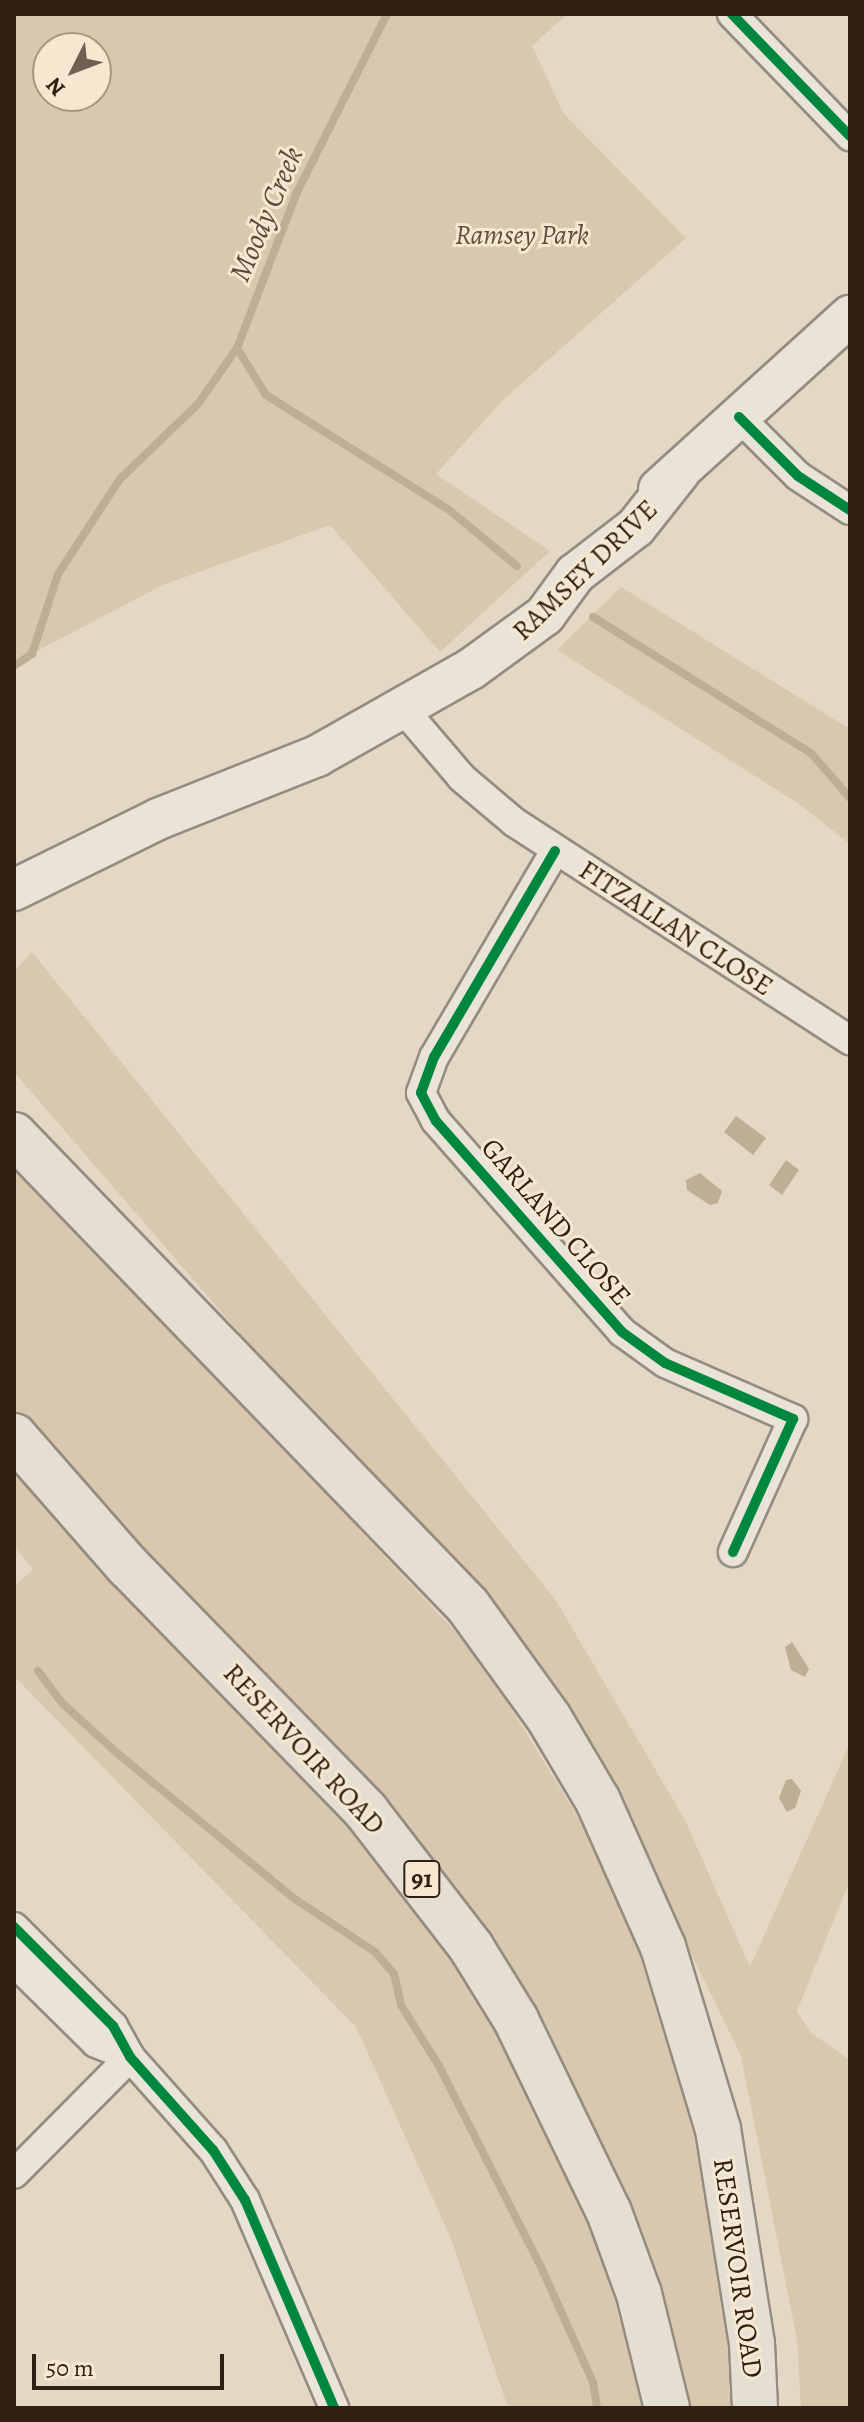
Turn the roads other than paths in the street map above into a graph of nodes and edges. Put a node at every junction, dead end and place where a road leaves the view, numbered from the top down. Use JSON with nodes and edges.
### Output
{"nodes":[{"id":1,"x":732,"y":14,"type":"edge"},
{"id":2,"x":850,"y":136,"type":"edge"},
{"id":3,"x":850,"y":316,"type":"edge"},
{"id":4,"x":739,"y":417,"type":"junction"},
{"id":5,"x":850,"y":510,"type":"edge"},
{"id":6,"x":404,"y":710,"type":"junction"},
{"id":7,"x":555,"y":851,"type":"junction"},
{"id":8,"x":77,"y":860,"type":"junction"},
{"id":9,"x":14,"y":890,"type":"edge"},
{"id":10,"x":14,"y":918,"type":"edge"},
{"id":11,"x":850,"y":1040,"type":"edge"},
{"id":12,"x":14,"y":1135,"type":"edge"},
{"id":13,"x":17,"y":1442,"type":"edge"},
{"id":14,"x":733,"y":1552,"type":"dead end"},
{"id":15,"x":653,"y":1922,"type":"junction"},
{"id":16,"x":14,"y":1927,"type":"edge"},
{"id":17,"x":14,"y":1962,"type":"edge"},
{"id":18,"x":130,"y":2057,"type":"junction"},
{"id":19,"x":14,"y":2174,"type":"edge"},
{"id":20,"x":334,"y":2408,"type":"edge"},
{"id":21,"x":667,"y":2408,"type":"edge"},
{"id":22,"x":755,"y":2408,"type":"edge"},
{"id":23,"x":783,"y":2408,"type":"edge"}],
"edges":[{"from":1,"to":2,"type":"street"},
{"from":3,"to":4,"type":"main road","name":"RAMSEY DRIVE"},
{"from":4,"to":5,"type":"street"},
{"from":4,"to":6,"type":"main road","name":"RAMSEY DRIVE"},
{"from":6,"to":7,"type":"street","name":"FITZALLAN CLOSE"},
{"from":6,"to":8,"type":"main road","name":"RAMSEY DRIVE"},
{"from":7,"to":11,"type":"street","name":"FITZALLAN CLOSE"},
{"from":7,"to":14,"type":"street","name":"GARLAND CLOSE"},
{"from":8,"to":9,"type":"main road","name":"RAMSEY DRIVE"},
{"from":8,"to":10,"type":"main road","name":"RAMSEY DRIVE"},
{"from":12,"to":15,"type":"main road"},
{"from":13,"to":21,"type":"main road","name":"RESERVOIR ROAD","number":"91"},
{"from":15,"to":22,"type":"main road","name":"RESERVOIR ROAD"},
{"from":15,"to":23,"type":"main road"},
{"from":16,"to":18,"type":"street"},
{"from":17,"to":18,"type":"street"},
{"from":18,"to":19,"type":"street"},
{"from":18,"to":20,"type":"street"}]}
